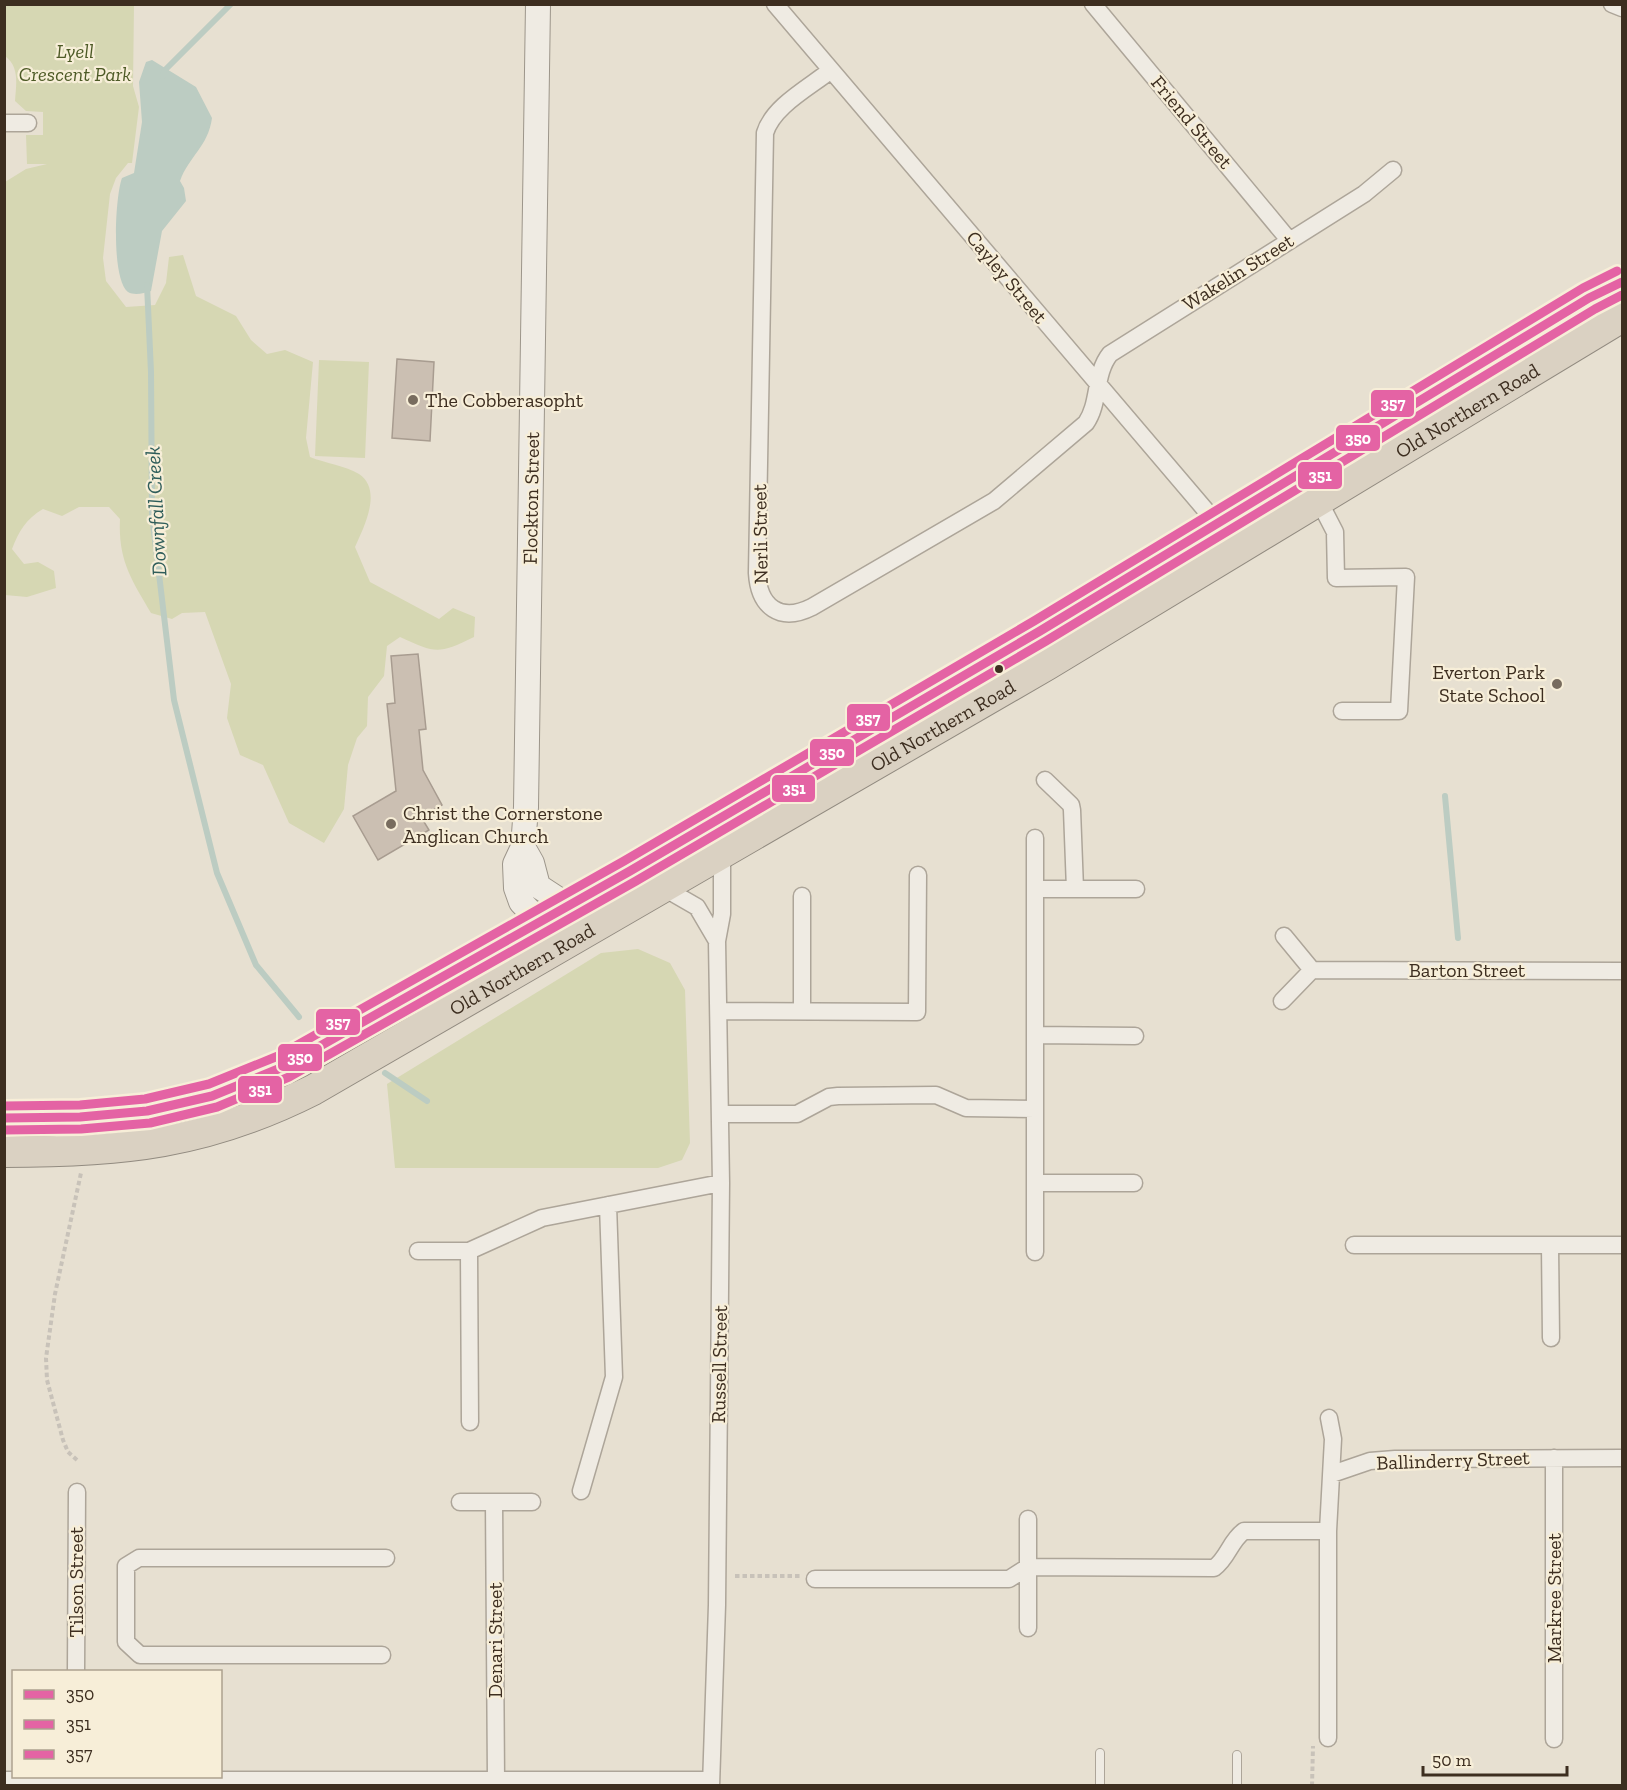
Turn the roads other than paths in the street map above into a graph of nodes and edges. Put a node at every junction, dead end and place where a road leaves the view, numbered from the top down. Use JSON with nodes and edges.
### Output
{"nodes":[{"id":1,"x":538,"y":4,"type":"edge"},
{"id":2,"x":776,"y":4,"type":"edge"},
{"id":3,"x":1093,"y":4,"type":"edge"},
{"id":4,"x":1612,"y":4,"type":"edge"},
{"id":5,"x":1623,"y":8,"type":"edge"},
{"id":6,"x":831,"y":70,"type":"junction"},
{"id":7,"x":4,"y":123,"type":"edge"},
{"id":8,"x":28,"y":123,"type":"dead end"},
{"id":9,"x":1393,"y":170,"type":"dead end"},
{"id":10,"x":1289,"y":240,"type":"junction"},
{"id":11,"x":1623,"y":282,"type":"edge"},
{"id":12,"x":1623,"y":317,"type":"edge"},
{"id":13,"x":1098,"y":384,"type":"junction"},
{"id":14,"x":1319,"y":501,"type":"junction"},
{"id":15,"x":1216,"y":525,"type":"junction"},
{"id":16,"x":1235,"y":553,"type":"junction"},
{"id":17,"x":1152,"y":565,"type":"junction"},
{"id":18,"x":1185,"y":583,"type":"junction"},
{"id":19,"x":1342,"y":711,"type":"dead end"},
{"id":20,"x":1045,"y":780,"type":"dead end"},
{"id":21,"x":1035,"y":838,"type":"dead end"},
{"id":22,"x":523,"y":847,"type":"junction"},
{"id":23,"x":722,"y":855,"type":"junction"},
{"id":24,"x":918,"y":875,"type":"dead end"},
{"id":25,"x":664,"y":888,"type":"junction"},
{"id":26,"x":1035,"y":889,"type":"junction"},
{"id":27,"x":1075,"y":889,"type":"junction"},
{"id":28,"x":1136,"y":889,"type":"dead end"},
{"id":29,"x":802,"y":896,"type":"dead end"},
{"id":30,"x":567,"y":905,"type":"junction"},
{"id":31,"x":539,"y":921,"type":"junction"},
{"id":32,"x":591,"y":931,"type":"junction"},
{"id":33,"x":1284,"y":936,"type":"dead end"},
{"id":34,"x":717,"y":942,"type":"junction"},
{"id":35,"x":1312,"y":970,"type":"junction"},
{"id":36,"x":1623,"y":971,"type":"edge"},
{"id":37,"x":1282,"y":1001,"type":"dead end"},
{"id":38,"x":720,"y":1011,"type":"junction"},
{"id":39,"x":802,"y":1011,"type":"junction"},
{"id":40,"x":1035,"y":1035,"type":"junction"},
{"id":41,"x":1134,"y":1036,"type":"dead end"},
{"id":42,"x":1035,"y":1109,"type":"junction"},
{"id":43,"x":721,"y":1114,"type":"junction"},
{"id":44,"x":4,"y":1119,"type":"edge"},
{"id":45,"x":4,"y":1152,"type":"edge"},
{"id":46,"x":721,"y":1183,"type":"junction"},
{"id":47,"x":1035,"y":1183,"type":"junction"},
{"id":48,"x":1134,"y":1183,"type":"dead end"},
{"id":49,"x":608,"y":1205,"type":"junction"},
{"id":50,"x":1354,"y":1245,"type":"dead end"},
{"id":51,"x":1550,"y":1245,"type":"junction"},
{"id":52,"x":1623,"y":1245,"type":"edge"},
{"id":53,"x":418,"y":1251,"type":"dead end"},
{"id":54,"x":469,"y":1251,"type":"junction"},
{"id":55,"x":1035,"y":1252,"type":"dead end"},
{"id":56,"x":1551,"y":1338,"type":"dead end"},
{"id":57,"x":1329,"y":1418,"type":"dead end"},
{"id":58,"x":470,"y":1422,"type":"dead end"},
{"id":59,"x":1554,"y":1458,"type":"junction"},
{"id":60,"x":1623,"y":1458,"type":"edge"},
{"id":61,"x":1332,"y":1474,"type":"junction"},
{"id":62,"x":581,"y":1491,"type":"dead end"},
{"id":63,"x":77,"y":1492,"type":"dead end"},
{"id":64,"x":460,"y":1502,"type":"dead end"},
{"id":65,"x":495,"y":1502,"type":"junction"},
{"id":66,"x":532,"y":1502,"type":"dead end"},
{"id":67,"x":1028,"y":1518,"type":"dead end"},
{"id":68,"x":1328,"y":1531,"type":"junction"},
{"id":69,"x":386,"y":1558,"type":"dead end"},
{"id":70,"x":1028,"y":1567,"type":"junction"},
{"id":71,"x":815,"y":1579,"type":"road end"},
{"id":72,"x":1028,"y":1629,"type":"dead end"},
{"id":73,"x":382,"y":1655,"type":"dead end"},
{"id":74,"x":76,"y":1670,"type":"edge"},
{"id":75,"x":1328,"y":1738,"type":"road end"},
{"id":76,"x":1554,"y":1739,"type":"dead end"},
{"id":77,"x":1100,"y":1754,"type":"dead end"},
{"id":78,"x":1237,"y":1755,"type":"dead end"},
{"id":79,"x":76,"y":1778,"type":"edge"},
{"id":80,"x":496,"y":1779,"type":"junction"},
{"id":81,"x":4,"y":1780,"type":"edge"},
{"id":82,"x":711,"y":1783,"type":"edge"},
{"id":83,"x":1100,"y":1785,"type":"edge"},
{"id":84,"x":1237,"y":1785,"type":"edge"}],
"edges":[{"from":1,"to":22,"type":"street","name":"Flockton Street"},
{"from":2,"to":6,"type":"street","name":"Cayley Street"},
{"from":3,"to":10,"type":"street","name":"Friend Street"},
{"from":4,"to":5,"type":"street"},
{"from":6,"to":13,"type":"street","name":"Cayley Street"},
{"from":6,"to":13,"type":"street","name":"Nerli Street"},
{"from":7,"to":8,"type":"street"},
{"from":9,"to":10,"type":"street","name":"Wakelin Street"},
{"from":10,"to":13,"type":"street","name":"Wakelin Street"},
{"from":11,"to":15,"type":"highway","name":"Old Northern Road"},
{"from":12,"to":14,"type":"highway","name":"Old Northern Road"},
{"from":13,"to":15,"type":"street","name":"Cayley Street"},
{"from":14,"to":16,"type":"highway","name":"Old Northern Road"},
{"from":14,"to":19,"type":"street"},
{"from":15,"to":16,"type":"street","name":"Cayley Street"},
{"from":15,"to":17,"type":"highway","name":"Old Northern Road"},
{"from":16,"to":18,"type":"highway","name":"Old Northern Road"},
{"from":17,"to":18,"type":"highway"},
{"from":17,"to":30,"type":"highway","name":"Old Northern Road"},
{"from":18,"to":23,"type":"highway","name":"Old Northern Road"},
{"from":20,"to":27,"type":"street"},
{"from":21,"to":26,"type":"street"},
{"from":22,"to":30,"type":"street","name":"Flockton Street"},
{"from":22,"to":31,"type":"street","name":"Flockton Street"},
{"from":23,"to":25,"type":"highway","name":"Old Northern Road"},
{"from":23,"to":34,"type":"street","name":"Russell Street"},
{"from":24,"to":39,"type":"street"},
{"from":25,"to":32,"type":"highway","name":"Old Northern Road"},
{"from":25,"to":34,"type":"street","name":"Russell Street"},
{"from":26,"to":27,"type":"street"},
{"from":26,"to":40,"type":"street"},
{"from":27,"to":28,"type":"street"},
{"from":29,"to":39,"type":"street"},
{"from":30,"to":31,"type":"highway","name":"Old Northern Road"},
{"from":31,"to":32,"type":"street"},
{"from":31,"to":44,"type":"highway","name":"Old Northern Road"},
{"from":32,"to":45,"type":"highway","name":"Old Northern Road"},
{"from":33,"to":35,"type":"street"},
{"from":34,"to":38,"type":"street","name":"Russell Street"},
{"from":35,"to":36,"type":"street","name":"Barton Street"},
{"from":35,"to":37,"type":"street"},
{"from":38,"to":39,"type":"street"},
{"from":38,"to":43,"type":"street","name":"Russell Street"},
{"from":40,"to":41,"type":"street"},
{"from":40,"to":42,"type":"street"},
{"from":42,"to":43,"type":"street"},
{"from":42,"to":47,"type":"street"},
{"from":43,"to":46,"type":"street","name":"Russell Street"},
{"from":46,"to":49,"type":"street"},
{"from":46,"to":82,"type":"street","name":"Russell Street"},
{"from":47,"to":48,"type":"street"},
{"from":47,"to":55,"type":"street"},
{"from":49,"to":54,"type":"street"},
{"from":49,"to":62,"type":"street"},
{"from":50,"to":51,"type":"street"},
{"from":51,"to":52,"type":"street"},
{"from":51,"to":56,"type":"street"},
{"from":53,"to":54,"type":"street"},
{"from":54,"to":58,"type":"street"},
{"from":57,"to":61,"type":"street"},
{"from":59,"to":60,"type":"street","name":"Ballinderry Street"},
{"from":59,"to":61,"type":"street","name":"Ballinderry Street"},
{"from":59,"to":76,"type":"street","name":"Markree Street"},
{"from":61,"to":68,"type":"street"},
{"from":63,"to":74,"type":"street","name":"Tilson Street"},
{"from":64,"to":65,"type":"street"},
{"from":65,"to":66,"type":"street"},
{"from":65,"to":80,"type":"street","name":"Denari Street"},
{"from":67,"to":70,"type":"street"},
{"from":68,"to":70,"type":"street"},
{"from":68,"to":75,"type":"street"},
{"from":69,"to":73,"type":"street"},
{"from":70,"to":71,"type":"street"},
{"from":70,"to":72,"type":"street"},
{"from":77,"to":83,"type":"lane"},
{"from":78,"to":84,"type":"lane"},
{"from":79,"to":80,"type":"street"},
{"from":79,"to":81,"type":"street"},
{"from":80,"to":82,"type":"street"}]}
